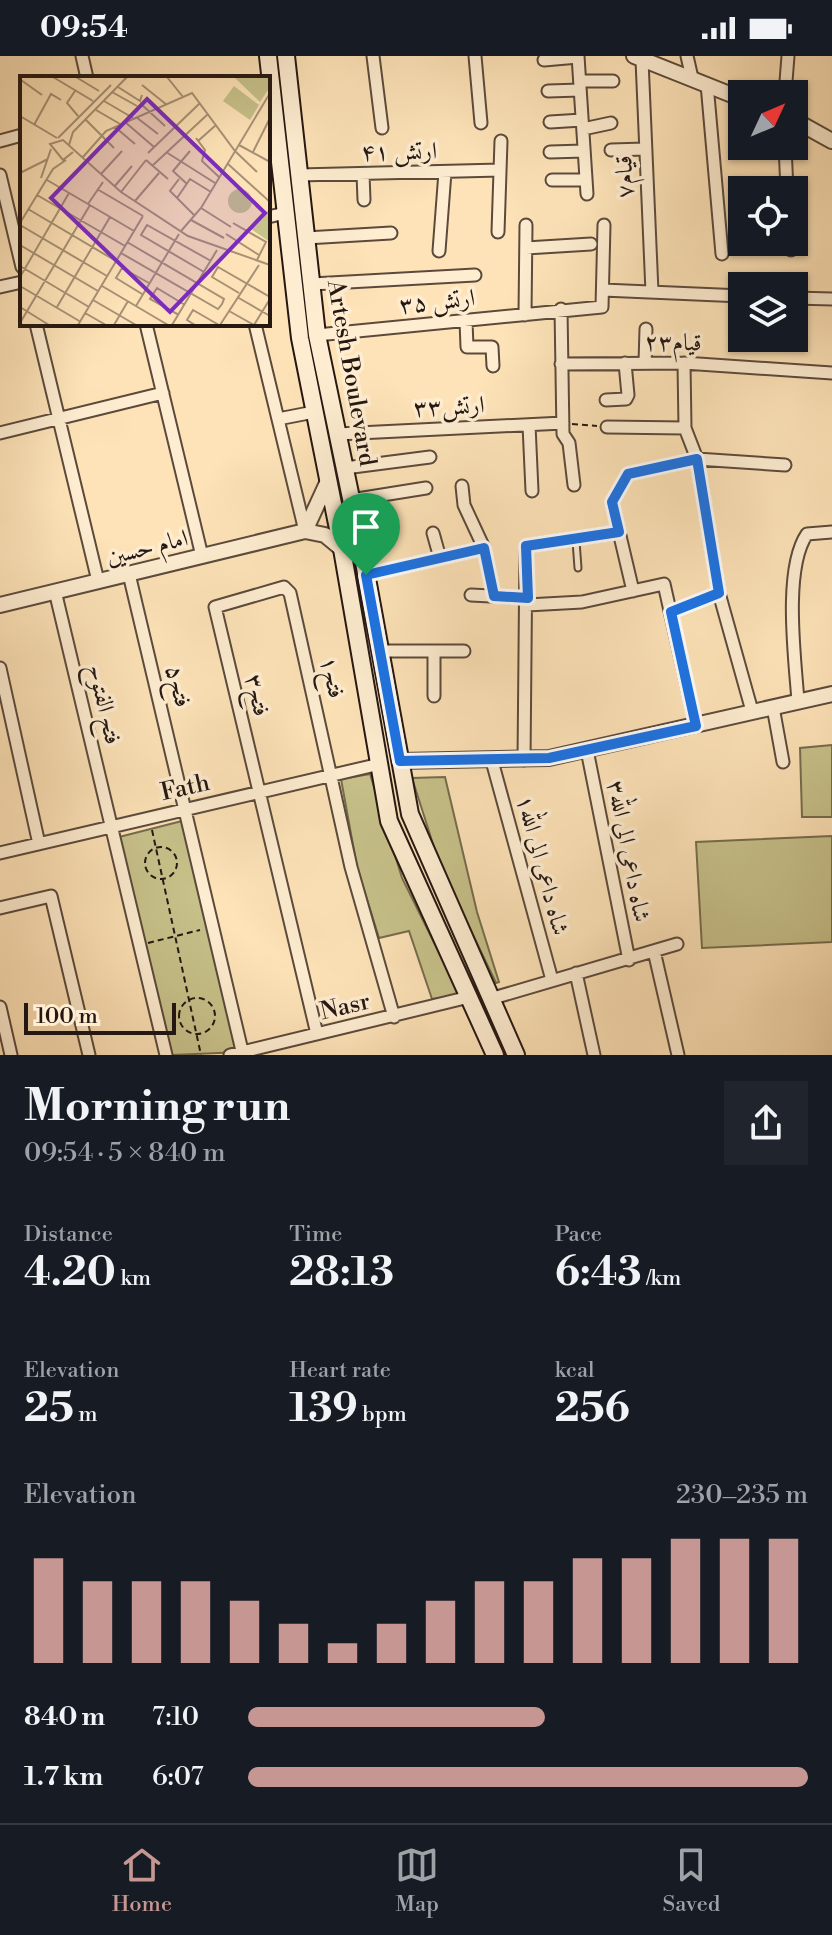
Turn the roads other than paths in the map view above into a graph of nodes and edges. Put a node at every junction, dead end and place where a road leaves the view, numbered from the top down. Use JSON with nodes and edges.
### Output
{"nodes":[{"id":1,"x":82,"y":56,"type":"edge"},
{"id":2,"x":268,"y":56,"type":"edge"},
{"id":3,"x":286,"y":56,"type":"edge"},
{"id":4,"x":373,"y":56,"type":"edge"},
{"id":5,"x":475,"y":56,"type":"edge"},
{"id":6,"x":687,"y":56,"type":"edge"},
{"id":7,"x":788,"y":56,"type":"edge"},
{"id":8,"x":578,"y":57,"type":"edge"},
{"id":9,"x":638,"y":58,"type":"edge"},
{"id":10,"x":544,"y":60,"type":"dead end"},
{"id":11,"x":87,"y":76,"type":"edge"},
{"id":12,"x":692,"y":78,"type":"junction"},
{"id":13,"x":786,"y":80,"type":"edge"},
{"id":14,"x":613,"y":81,"type":"dead end"},
{"id":15,"x":707,"y":84,"type":"junction"},
{"id":16,"x":580,"y":86,"type":"junction"},
{"id":17,"x":548,"y":91,"type":"dead end"},
{"id":18,"x":728,"y":93,"type":"edge"},
{"id":19,"x":550,"y":122,"type":"dead end"},
{"id":20,"x":481,"y":123,"type":"dead end"},
{"id":21,"x":611,"y":123,"type":"dead end"},
{"id":22,"x":582,"y":124,"type":"junction"},
{"id":23,"x":382,"y":128,"type":"dead end"},
{"id":24,"x":808,"y":128,"type":"edge"},
{"id":25,"x":20,"y":136,"type":"edge"},
{"id":26,"x":0,"y":141,"type":"edge"},
{"id":27,"x":501,"y":141,"type":"dead end"},
{"id":28,"x":832,"y":141,"type":"edge"},
{"id":29,"x":645,"y":149,"type":"junction"},
{"id":30,"x":611,"y":150,"type":"dead end"},
{"id":31,"x":584,"y":151,"type":"junction"},
{"id":32,"x":550,"y":152,"type":"dead end"},
{"id":33,"x":500,"y":170,"type":"junction"},
{"id":34,"x":445,"y":172,"type":"junction"},
{"id":35,"x":363,"y":174,"type":"junction"},
{"id":36,"x":0,"y":175,"type":"edge"},
{"id":37,"x":299,"y":175,"type":"junction"},
{"id":38,"x":552,"y":180,"type":"dead end"},
{"id":39,"x":586,"y":180,"type":"junction"},
{"id":40,"x":587,"y":194,"type":"dead end"},
{"id":41,"x":364,"y":200,"type":"dead end"},
{"id":42,"x":285,"y":213,"type":"junction"},
{"id":43,"x":270,"y":217,"type":"edge"},
{"id":44,"x":526,"y":225,"type":"dead end"},
{"id":45,"x":604,"y":225,"type":"dead end"},
{"id":46,"x":498,"y":232,"type":"dead end"},
{"id":47,"x":391,"y":233,"type":"dead end"},
{"id":48,"x":306,"y":238,"type":"junction"},
{"id":49,"x":591,"y":244,"type":"dead end"},
{"id":50,"x":526,"y":248,"type":"junction"},
{"id":51,"x":439,"y":251,"type":"dead end"},
{"id":52,"x":722,"y":254,"type":"dead end"},
{"id":53,"x":20,"y":259,"type":"edge"},
{"id":54,"x":475,"y":275,"type":"dead end"},
{"id":55,"x":20,"y":282,"type":"edge"},
{"id":56,"x":312,"y":284,"type":"junction"},
{"id":57,"x":0,"y":287,"type":"edge"},
{"id":58,"x":603,"y":290,"type":"junction"},
{"id":59,"x":652,"y":292,"type":"junction"},
{"id":60,"x":728,"y":295,"type":"edge"},
{"id":61,"x":808,"y":298,"type":"edge"},
{"id":62,"x":832,"y":299,"type":"edge"},
{"id":63,"x":561,"y":309,"type":"junction"},
{"id":64,"x":525,"y":315,"type":"junction"},
{"id":65,"x":466,"y":321,"type":"junction"},
{"id":66,"x":36,"y":326,"type":"edge"},
{"id":67,"x":146,"y":326,"type":"edge"},
{"id":68,"x":255,"y":326,"type":"edge"},
{"id":69,"x":646,"y":329,"type":"dead end"},
{"id":70,"x":317,"y":335,"type":"junction"},
{"id":71,"x":625,"y":363,"type":"junction"},
{"id":72,"x":645,"y":363,"type":"junction"},
{"id":73,"x":684,"y":363,"type":"junction"},
{"id":74,"x":561,"y":364,"type":"junction"},
{"id":75,"x":493,"y":366,"type":"dead end"},
{"id":76,"x":832,"y":373,"type":"edge"},
{"id":77,"x":163,"y":393,"type":"junction"},
{"id":78,"x":606,"y":400,"type":"dead end"},
{"id":79,"x":314,"y":412,"type":"junction"},
{"id":80,"x":59,"y":418,"type":"junction"},
{"id":81,"x":278,"y":419,"type":"junction"},
{"id":82,"x":563,"y":423,"type":"junction"},
{"id":83,"x":529,"y":425,"type":"junction"},
{"id":84,"x":607,"y":427,"type":"road end"},
{"id":85,"x":685,"y":428,"type":"junction"},
{"id":86,"x":0,"y":433,"type":"edge"},
{"id":87,"x":338,"y":434,"type":"junction"},
{"id":88,"x":430,"y":457,"type":"dead end"},
{"id":89,"x":697,"y":459,"type":"junction"},
{"id":90,"x":785,"y":465,"type":"dead end"},
{"id":91,"x":345,"y":468,"type":"junction"},
{"id":92,"x":328,"y":481,"type":"junction"},
{"id":93,"x":574,"y":485,"type":"dead end"},
{"id":94,"x":462,"y":486,"type":"dead end"},
{"id":95,"x":426,"y":488,"type":"dead end"},
{"id":96,"x":532,"y":491,"type":"dead end"},
{"id":97,"x":351,"y":500,"type":"junction"},
{"id":98,"x":305,"y":531,"type":"junction"},
{"id":99,"x":619,"y":532,"type":"junction"},
{"id":100,"x":832,"y":532,"type":"edge"},
{"id":101,"x":433,"y":533,"type":"dead end"},
{"id":102,"x":576,"y":538,"type":"junction"},
{"id":103,"x":484,"y":548,"type":"junction"},
{"id":104,"x":342,"y":549,"type":"junction"},
{"id":105,"x":202,"y":556,"type":"junction"},
{"id":106,"x":440,"y":558,"type":"junction"},
{"id":107,"x":578,"y":568,"type":"dead end"},
{"id":108,"x":129,"y":574,"type":"junction"},
{"id":109,"x":366,"y":575,"type":"junction"},
{"id":110,"x":98,"y":581,"type":"junction"},
{"id":111,"x":288,"y":590,"type":"joint"},
{"id":112,"x":55,"y":591,"type":"junction"},
{"id":113,"x":633,"y":591,"type":"junction"},
{"id":114,"x":719,"y":593,"type":"junction"},
{"id":115,"x":471,"y":595,"type":"dead end"},
{"id":116,"x":494,"y":596,"type":"junction"},
{"id":117,"x":528,"y":601,"type":"junction"},
{"id":118,"x":0,"y":605,"type":"edge"},
{"id":119,"x":671,"y":612,"type":"junction"},
{"id":120,"x":379,"y":651,"type":"junction"},
{"id":121,"x":434,"y":651,"type":"junction"},
{"id":122,"x":464,"y":651,"type":"dead end"},
{"id":123,"x":0,"y":668,"type":"edge"},
{"id":124,"x":832,"y":694,"type":"edge"},
{"id":125,"x":434,"y":696,"type":"dead end"},
{"id":126,"x":798,"y":701,"type":"junction"},
{"id":127,"x":773,"y":707,"type":"junction"},
{"id":128,"x":752,"y":711,"type":"junction"},
{"id":129,"x":696,"y":726,"type":"junction"},
{"id":130,"x":587,"y":750,"type":"junction"},
{"id":131,"x":524,"y":760,"type":"junction"},
{"id":132,"x":400,"y":761,"type":"junction"},
{"id":133,"x":492,"y":761,"type":"junction"},
{"id":134,"x":783,"y":762,"type":"dead end"},
{"id":135,"x":380,"y":764,"type":"junction"},
{"id":136,"x":333,"y":775,"type":"junction"},
{"id":137,"x":258,"y":792,"type":"junction"},
{"id":138,"x":186,"y":809,"type":"junction"},
{"id":139,"x":111,"y":827,"type":"junction"},
{"id":140,"x":39,"y":844,"type":"junction"},
{"id":141,"x":0,"y":853,"type":"edge"},
{"id":142,"x":0,"y":908,"type":"edge"},
{"id":143,"x":677,"y":944,"type":"dead end"},
{"id":144,"x":654,"y":951,"type":"junction"},
{"id":145,"x":629,"y":960,"type":"junction"},
{"id":146,"x":576,"y":973,"type":"junction"},
{"id":147,"x":552,"y":980,"type":"junction"},
{"id":148,"x":469,"y":997,"type":"junction"},
{"id":149,"x":490,"y":999,"type":"junction"},
{"id":150,"x":0,"y":1007,"type":"edge"},
{"id":151,"x":394,"y":1017,"type":"junction"},
{"id":152,"x":317,"y":1034,"type":"junction"},
{"id":153,"x":243,"y":1054,"type":"edge"},
{"id":154,"x":11,"y":1055,"type":"edge"},
{"id":155,"x":89,"y":1055,"type":"edge"},
{"id":156,"x":166,"y":1055,"type":"edge"},
{"id":157,"x":230,"y":1055,"type":"edge"},
{"id":158,"x":495,"y":1055,"type":"edge"},
{"id":159,"x":516,"y":1055,"type":"edge"},
{"id":160,"x":594,"y":1055,"type":"edge"},
{"id":161,"x":678,"y":1055,"type":"edge"}],
"edges":[{"from":1,"to":11,"type":"street"},
{"from":2,"to":42,"type":"main road","name":"Artesh Boulevard"},
{"from":3,"to":37,"type":"main road","name":"Artesh Boulevard"},
{"from":4,"to":23,"type":"street"},
{"from":5,"to":20,"type":"street"},
{"from":6,"to":12,"type":"street"},
{"from":7,"to":13,"type":"street"},
{"from":8,"to":10,"type":"street"},
{"from":8,"to":16,"type":"street"},
{"from":9,"to":12,"type":"street"},
{"from":9,"to":29,"type":"street","name":"قیام۷"},
{"from":12,"to":15,"type":"street"},
{"from":14,"to":16,"type":"street"},
{"from":15,"to":18,"type":"street"},
{"from":15,"to":52,"type":"street"},
{"from":16,"to":17,"type":"street"},
{"from":16,"to":22,"type":"street"},
{"from":19,"to":22,"type":"street"},
{"from":21,"to":22,"type":"street"},
{"from":22,"to":31,"type":"street"},
{"from":24,"to":28,"type":"street"},
{"from":25,"to":26,"type":"street"},
{"from":27,"to":33,"type":"street"},
{"from":29,"to":30,"type":"street"},
{"from":29,"to":59,"type":"street","name":"قیام۷"},
{"from":31,"to":32,"type":"street"},
{"from":31,"to":39,"type":"street"},
{"from":33,"to":34,"type":"street","name":"ارتش ۴۱"},
{"from":33,"to":46,"type":"street"},
{"from":34,"to":35,"type":"street","name":"ارتش ۴۱"},
{"from":34,"to":51,"type":"street"},
{"from":35,"to":37,"type":"street","name":"ارتش ۴۱"},
{"from":35,"to":41,"type":"street"},
{"from":36,"to":53,"type":"street"},
{"from":37,"to":48,"type":"main road","name":"Artesh Boulevard"},
{"from":38,"to":39,"type":"street"},
{"from":39,"to":40,"type":"street"},
{"from":42,"to":43,"type":"street"},
{"from":42,"to":79,"type":"main road","name":"Artesh Boulevard"},
{"from":44,"to":50,"type":"street"},
{"from":45,"to":58,"type":"street"},
{"from":47,"to":48,"type":"street"},
{"from":48,"to":56,"type":"main road","name":"Artesh Boulevard"},
{"from":49,"to":50,"type":"street"},
{"from":50,"to":64,"type":"street"},
{"from":54,"to":56,"type":"street"},
{"from":55,"to":57,"type":"street"},
{"from":56,"to":70,"type":"main road","name":"Artesh Boulevard"},
{"from":58,"to":59,"type":"street"},
{"from":58,"to":63,"type":"street","name":"ارتش ۳۵"},
{"from":59,"to":60,"type":"street"},
{"from":61,"to":62,"type":"street"},
{"from":63,"to":64,"type":"street","name":"ارتش ۳۵"},
{"from":63,"to":74,"type":"street"},
{"from":64,"to":65,"type":"street","name":"ارتش ۳۵"},
{"from":65,"to":70,"type":"street","name":"ارتش ۳۵"},
{"from":65,"to":75,"type":"street"},
{"from":66,"to":80,"type":"street"},
{"from":67,"to":77,"type":"street"},
{"from":68,"to":81,"type":"street"},
{"from":69,"to":72,"type":"street"},
{"from":70,"to":87,"type":"main road","name":"Artesh Boulevard"},
{"from":71,"to":72,"type":"street","name":"قیام۲۳"},
{"from":71,"to":74,"type":"street","name":"قیام۲۳"},
{"from":71,"to":78,"type":"street"},
{"from":72,"to":73,"type":"street","name":"قیام۲۳"},
{"from":73,"to":76,"type":"street","name":"قیام۲۳"},
{"from":73,"to":85,"type":"street"},
{"from":74,"to":82,"type":"street"},
{"from":77,"to":80,"type":"street"},
{"from":77,"to":105,"type":"street"},
{"from":79,"to":81,"type":"street"},
{"from":79,"to":92,"type":"main road","name":"Artesh Boulevard"},
{"from":80,"to":86,"type":"street"},
{"from":80,"to":110,"type":"street"},
{"from":81,"to":98,"type":"street"},
{"from":82,"to":83,"type":"street","name":"ارتش۳۳"},
{"from":82,"to":93,"type":"street"},
{"from":83,"to":87,"type":"street","name":"ارتش۳۳"},
{"from":83,"to":96,"type":"street"},
{"from":84,"to":85,"type":"street"},
{"from":85,"to":89,"type":"street"},
{"from":87,"to":91,"type":"main road","name":"Artesh Boulevard"},
{"from":88,"to":91,"type":"street"},
{"from":89,"to":90,"type":"street"},
{"from":89,"to":99,"type":"street"},
{"from":89,"to":114,"type":"street"},
{"from":91,"to":97,"type":"main road","name":"Artesh Boulevard"},
{"from":92,"to":98,"type":"street"},
{"from":92,"to":104,"type":"main road","name":"Artesh Boulevard"},
{"from":94,"to":103,"type":"street"},
{"from":95,"to":97,"type":"street"},
{"from":97,"to":109,"type":"main road","name":"Artesh Boulevard"},
{"from":98,"to":104,"type":"street"},
{"from":98,"to":105,"type":"street","name":"امام حسین"},
{"from":99,"to":102,"type":"street"},
{"from":99,"to":113,"type":"street"},
{"from":100,"to":126,"type":"street"},
{"from":101,"to":106,"type":"street"},
{"from":102,"to":107,"type":"lane"},
{"from":102,"to":117,"type":"street"},
{"from":103,"to":106,"type":"street"},
{"from":103,"to":116,"type":"street"},
{"from":104,"to":135,"type":"main road","name":"Artesh Boulevard"},
{"from":105,"to":108,"type":"street","name":"امام حسین"},
{"from":106,"to":109,"type":"street"},
{"from":108,"to":110,"type":"street","name":"امام حسین"},
{"from":108,"to":138,"type":"street","name":"۵فتح"},
{"from":109,"to":120,"type":"main road","name":"Artesh Boulevard"},
{"from":110,"to":112,"type":"street","name":"امام حسین"},
{"from":111,"to":136,"type":"street","name":"۱فتح"},
{"from":111,"to":137,"type":"street","name":"۳فتح"},
{"from":112,"to":118,"type":"street","name":"امام حسین"},
{"from":112,"to":139,"type":"street","name":"فتح الفتوح"},
{"from":113,"to":117,"type":"street"},
{"from":113,"to":119,"type":"street"},
{"from":114,"to":119,"type":"street"},
{"from":114,"to":128,"type":"street"},
{"from":115,"to":116,"type":"street"},
{"from":116,"to":117,"type":"street"},
{"from":117,"to":131,"type":"street"},
{"from":119,"to":129,"type":"street"},
{"from":120,"to":121,"type":"street"},
{"from":120,"to":132,"type":"main road","name":"Artesh Boulevard"},
{"from":121,"to":122,"type":"street"},
{"from":121,"to":125,"type":"street"},
{"from":123,"to":140,"type":"street"},
{"from":124,"to":126,"type":"street"},
{"from":126,"to":127,"type":"street"},
{"from":127,"to":128,"type":"street"},
{"from":127,"to":134,"type":"street"},
{"from":128,"to":129,"type":"street"},
{"from":129,"to":130,"type":"street"},
{"from":130,"to":131,"type":"street"},
{"from":130,"to":145,"type":"street","name":"شاه داعی الی الله۳"},
{"from":131,"to":133,"type":"street"},
{"from":132,"to":133,"type":"street"},
{"from":132,"to":149,"type":"main road","name":"Artesh Boulevard"},
{"from":133,"to":147,"type":"street","name":"شاه داعی الی الله۱"},
{"from":135,"to":136,"type":"street","name":"Fath"},
{"from":135,"to":148,"type":"main road","name":"Artesh Boulevard"},
{"from":136,"to":137,"type":"street","name":"Fath"},
{"from":136,"to":151,"type":"street","name":"۱فتح"},
{"from":137,"to":138,"type":"street","name":"Fath"},
{"from":137,"to":152,"type":"street","name":"۳فتح"},
{"from":138,"to":139,"type":"street","name":"Fath"},
{"from":138,"to":153,"type":"street","name":"۵فتح"},
{"from":139,"to":140,"type":"street","name":"Fath"},
{"from":139,"to":156,"type":"street","name":"فتح الفتوح"},
{"from":140,"to":141,"type":"street","name":"Fath"},
{"from":142,"to":155,"type":"street"},
{"from":143,"to":144,"type":"street"},
{"from":144,"to":145,"type":"street"},
{"from":144,"to":161,"type":"street"},
{"from":145,"to":146,"type":"street"},
{"from":146,"to":147,"type":"street"},
{"from":146,"to":160,"type":"street"},
{"from":147,"to":149,"type":"street"},
{"from":148,"to":151,"type":"street","name":"Nasr"},
{"from":148,"to":158,"type":"main road","name":"Artesh Boulevard"},
{"from":149,"to":159,"type":"main road","name":"Artesh Boulevard"},
{"from":150,"to":154,"type":"street"},
{"from":151,"to":152,"type":"street","name":"Nasr"},
{"from":152,"to":153,"type":"street","name":"Nasr"},
{"from":153,"to":157,"type":"street","name":"Nasr"}]}
